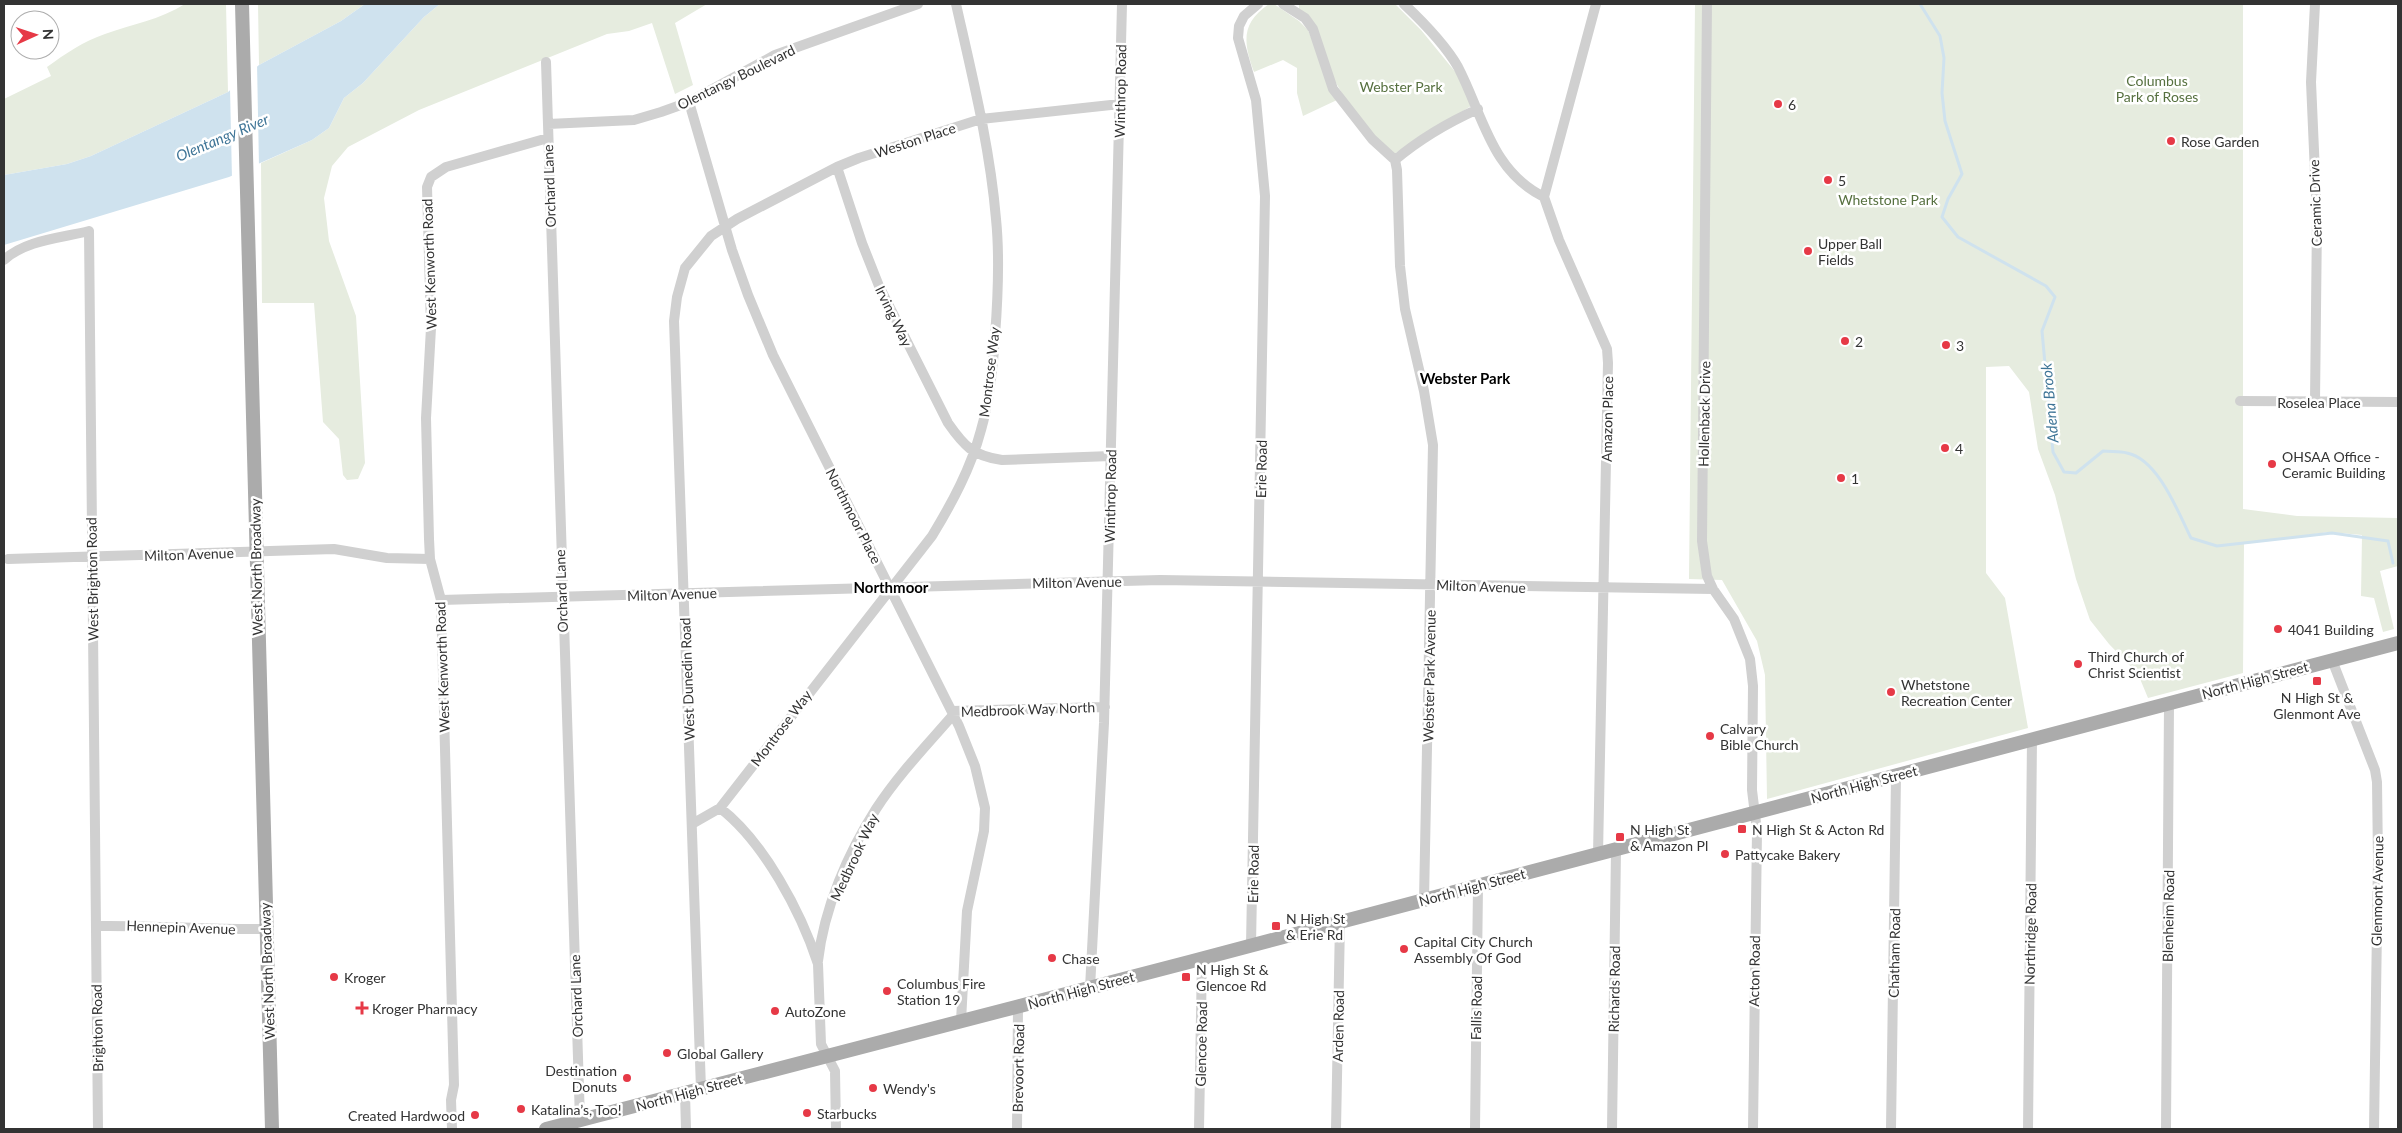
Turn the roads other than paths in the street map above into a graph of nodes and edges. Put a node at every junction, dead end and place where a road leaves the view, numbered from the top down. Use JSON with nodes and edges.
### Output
{"nodes":[{"id":1,"x":242,"y":4,"type":"edge"},
{"id":2,"x":918,"y":4,"type":"edge"},
{"id":3,"x":956,"y":4,"type":"edge"},
{"id":4,"x":1122,"y":4,"type":"edge"},
{"id":5,"x":1258,"y":4,"type":"edge"},
{"id":6,"x":1283,"y":4,"type":"edge"},
{"id":7,"x":1404,"y":4,"type":"edge"},
{"id":8,"x":1596,"y":4,"type":"edge"},
{"id":9,"x":1707,"y":4,"type":"edge"},
{"id":10,"x":2316,"y":4,"type":"edge"},
{"id":11,"x":1294,"y":7,"type":"edge"},
{"id":12,"x":546,"y":62,"type":"dead end"},
{"id":13,"x":689,"y":102,"type":"junction"},
{"id":14,"x":1120,"y":104,"type":"junction"},
{"id":15,"x":1478,"y":109,"type":"junction"},
{"id":16,"x":981,"y":119,"type":"junction"},
{"id":17,"x":548,"y":124,"type":"junction"},
{"id":18,"x":548,"y":138,"type":"junction"},
{"id":19,"x":1394,"y":160,"type":"junction"},
{"id":20,"x":837,"y":167,"type":"junction"},
{"id":21,"x":1544,"y":197,"type":"junction"},
{"id":22,"x":725,"y":227,"type":"junction"},
{"id":23,"x":4,"y":260,"type":"edge"},
{"id":24,"x":2240,"y":401,"type":"dead end"},
{"id":25,"x":2315,"y":402,"type":"junction"},
{"id":26,"x":2398,"y":402,"type":"edge"},
{"id":27,"x":974,"y":453,"type":"junction"},
{"id":28,"x":1111,"y":456,"type":"junction"},
{"id":29,"x":255,"y":551,"type":"junction"},
{"id":30,"x":92,"y":557,"type":"junction"},
{"id":31,"x":430,"y":558,"type":"junction"},
{"id":32,"x":8,"y":559,"type":"dead end"},
{"id":33,"x":1108,"y":581,"type":"junction"},
{"id":34,"x":1260,"y":581,"type":"junction"},
{"id":35,"x":1432,"y":584,"type":"junction"},
{"id":36,"x":891,"y":587,"type":"junction"},
{"id":37,"x":1604,"y":588,"type":"junction"},
{"id":38,"x":1713,"y":589,"type":"junction"},
{"id":39,"x":684,"y":593,"type":"junction"},
{"id":40,"x":562,"y":597,"type":"junction"},
{"id":41,"x":441,"y":600,"type":"junction"},
{"id":42,"x":2398,"y":643,"type":"edge"},
{"id":43,"x":2332,"y":660,"type":"junction"},
{"id":44,"x":2169,"y":704,"type":"junction"},
{"id":45,"x":1105,"y":707,"type":"junction"},
{"id":46,"x":952,"y":713,"type":"junction"},
{"id":47,"x":2032,"y":739,"type":"junction"},
{"id":48,"x":1896,"y":776,"type":"junction"},
{"id":49,"x":720,"y":808,"type":"junction"},
{"id":50,"x":1756,"y":813,"type":"junction"},
{"id":51,"x":692,"y":824,"type":"junction"},
{"id":52,"x":1616,"y":850,"type":"junction"},
{"id":53,"x":1598,"y":854,"type":"junction"},
{"id":54,"x":1478,"y":886,"type":"junction"},
{"id":55,"x":1424,"y":900,"type":"junction"},
{"id":56,"x":1340,"y":922,"type":"junction"},
{"id":57,"x":96,"y":926,"type":"junction"},
{"id":58,"x":266,"y":928,"type":"junction"},
{"id":59,"x":1251,"y":945,"type":"junction"},
{"id":60,"x":1202,"y":959,"type":"junction"},
{"id":61,"x":818,"y":964,"type":"junction"},
{"id":62,"x":1090,"y":988,"type":"junction"},
{"id":63,"x":1018,"y":1006,"type":"junction"},
{"id":64,"x":961,"y":1021,"type":"junction"},
{"id":65,"x":826,"y":1056,"type":"junction"},
{"id":66,"x":701,"y":1089,"type":"junction"},
{"id":67,"x":685,"y":1093,"type":"junction"},
{"id":68,"x":580,"y":1120,"type":"junction"},
{"id":69,"x":98,"y":1129,"type":"edge"},
{"id":70,"x":272,"y":1129,"type":"edge"},
{"id":71,"x":452,"y":1129,"type":"edge"},
{"id":72,"x":546,"y":1129,"type":"edge"},
{"id":73,"x":686,"y":1129,"type":"edge"},
{"id":74,"x":836,"y":1129,"type":"edge"},
{"id":75,"x":1017,"y":1129,"type":"edge"},
{"id":76,"x":1199,"y":1129,"type":"edge"},
{"id":77,"x":1336,"y":1129,"type":"edge"},
{"id":78,"x":1474,"y":1129,"type":"edge"},
{"id":79,"x":1612,"y":1129,"type":"edge"},
{"id":80,"x":1753,"y":1129,"type":"edge"},
{"id":81,"x":1892,"y":1129,"type":"edge"},
{"id":82,"x":2028,"y":1129,"type":"edge"},
{"id":83,"x":2166,"y":1129,"type":"edge"},
{"id":84,"x":2374,"y":1129,"type":"edge"}],
"edges":[{"from":1,"to":29,"type":"main road","name":"West North Broadway"},
{"from":2,"to":13,"type":"street","name":"Olentangy Boulevard"},
{"from":3,"to":16,"type":"street","name":"Montrose Way"},
{"from":4,"to":14,"type":"street","name":"Winthrop Road"},
{"from":5,"to":34,"type":"street","name":"Erie Road"},
{"from":6,"to":11,"type":"street"},
{"from":7,"to":15,"type":"street"},
{"from":8,"to":21,"type":"street"},
{"from":9,"to":38,"type":"street","name":"Hollenback Drive"},
{"from":10,"to":25,"type":"street","name":"Ceramic Drive"},
{"from":11,"to":19,"type":"street"},
{"from":12,"to":17,"type":"street","name":"Orchard Lane"},
{"from":13,"to":17,"type":"street","name":"Olentangy Boulevard"},
{"from":13,"to":22,"type":"street","name":"Northmoor Place"},
{"from":14,"to":16,"type":"street","name":"Weston Place"},
{"from":14,"to":28,"type":"street","name":"Winthrop Road"},
{"from":15,"to":19,"type":"street"},
{"from":15,"to":21,"type":"street"},
{"from":16,"to":20,"type":"street","name":"Weston Place"},
{"from":16,"to":27,"type":"street","name":"Montrose Way"},
{"from":17,"to":18,"type":"street","name":"Orchard Lane"},
{"from":18,"to":31,"type":"street","name":"West Kenworth Road"},
{"from":18,"to":40,"type":"street","name":"Orchard Lane"},
{"from":19,"to":35,"type":"street","name":"Webster Park Avenue"},
{"from":20,"to":22,"type":"street","name":"Weston Place"},
{"from":20,"to":27,"type":"street","name":"Irving Way"},
{"from":21,"to":37,"type":"street","name":"Amazon Place"},
{"from":22,"to":36,"type":"street","name":"Northmoor Place"},
{"from":22,"to":39,"type":"street","name":"West Dunedin Road"},
{"from":23,"to":30,"type":"street","name":"West Brighton Road"},
{"from":24,"to":25,"type":"street","name":"Roselea Place"},
{"from":25,"to":26,"type":"street","name":"Roselea Place"},
{"from":27,"to":28,"type":"street"},
{"from":27,"to":36,"type":"street","name":"Montrose Way"},
{"from":28,"to":33,"type":"street","name":"Winthrop Road"},
{"from":29,"to":30,"type":"street","name":"Milton Avenue"},
{"from":29,"to":31,"type":"street","name":"Milton Avenue"},
{"from":29,"to":58,"type":"main road","name":"West North Broadway"},
{"from":30,"to":32,"type":"street","name":"Milton Avenue"},
{"from":30,"to":57,"type":"street","name":"West Brighton Road"},
{"from":31,"to":41,"type":"street","name":"West Kenworth Road"},
{"from":33,"to":34,"type":"street","name":"Milton Avenue"},
{"from":33,"to":36,"type":"street","name":"Milton Avenue"},
{"from":33,"to":45,"type":"street","name":"Winthrop Road"},
{"from":34,"to":35,"type":"street","name":"Milton Avenue"},
{"from":34,"to":59,"type":"street","name":"Erie Road"},
{"from":35,"to":37,"type":"street","name":"Milton Avenue"},
{"from":35,"to":55,"type":"street","name":"Webster Park Avenue"},
{"from":36,"to":39,"type":"street","name":"Milton Avenue"},
{"from":36,"to":46,"type":"street","name":"Northmoor Place"},
{"from":36,"to":49,"type":"street","name":"Montrose Way"},
{"from":37,"to":38,"type":"street","name":"Milton Avenue"},
{"from":37,"to":53,"type":"street","name":"Amazon Place"},
{"from":38,"to":50,"type":"street","name":"Hollenback Drive"},
{"from":39,"to":40,"type":"street","name":"Milton Avenue"},
{"from":39,"to":51,"type":"street","name":"West Dunedin Road"},
{"from":40,"to":41,"type":"street","name":"Milton Avenue"},
{"from":40,"to":68,"type":"street","name":"Orchard Lane"},
{"from":41,"to":71,"type":"street","name":"West Kenworth Road"},
{"from":42,"to":43,"type":"main road","name":"North High Street"},
{"from":43,"to":44,"type":"main road","name":"North High Street"},
{"from":43,"to":84,"type":"street","name":"Glenmont Avenue"},
{"from":44,"to":47,"type":"main road","name":"North High Street"},
{"from":44,"to":83,"type":"street","name":"Blenheim Road"},
{"from":45,"to":46,"type":"street","name":"Medbrook Way North"},
{"from":45,"to":62,"type":"street","name":"Winthrop Road"},
{"from":46,"to":61,"type":"street","name":"Medbrook Way"},
{"from":46,"to":64,"type":"street","name":"Northmoor Place"},
{"from":47,"to":48,"type":"main road","name":"North High Street"},
{"from":47,"to":82,"type":"street","name":"Northridge Road"},
{"from":48,"to":50,"type":"main road","name":"North High Street"},
{"from":48,"to":81,"type":"street","name":"Chatham Road"},
{"from":49,"to":51,"type":"street","name":"Montrose Way"},
{"from":49,"to":61,"type":"street"},
{"from":50,"to":52,"type":"main road","name":"North High Street"},
{"from":50,"to":80,"type":"street","name":"Acton Road"},
{"from":51,"to":66,"type":"street","name":"West Dunedin Road"},
{"from":52,"to":53,"type":"main road","name":"North High Street"},
{"from":52,"to":79,"type":"street","name":"Richards Road"},
{"from":53,"to":54,"type":"main road","name":"North High Street"},
{"from":54,"to":55,"type":"main road","name":"North High Street"},
{"from":54,"to":78,"type":"street","name":"Fallis Road"},
{"from":55,"to":56,"type":"main road","name":"North High Street"},
{"from":56,"to":59,"type":"main road","name":"North High Street"},
{"from":56,"to":77,"type":"street","name":"Arden Road"},
{"from":57,"to":58,"type":"street","name":"Hennepin Avenue"},
{"from":57,"to":69,"type":"street","name":"Brighton Road"},
{"from":58,"to":70,"type":"main road","name":"West North Broadway"},
{"from":59,"to":60,"type":"main road","name":"North High Street"},
{"from":60,"to":62,"type":"main road","name":"North High Street"},
{"from":60,"to":76,"type":"street","name":"Glencoe Road"},
{"from":61,"to":65,"type":"street"},
{"from":62,"to":63,"type":"main road","name":"North High Street"},
{"from":63,"to":64,"type":"main road","name":"North High Street"},
{"from":63,"to":75,"type":"street","name":"Brevoort Road"},
{"from":64,"to":65,"type":"main road","name":"North High Street"},
{"from":65,"to":66,"type":"main road","name":"North High Street"},
{"from":65,"to":74,"type":"street"},
{"from":66,"to":67,"type":"main road","name":"North High Street"},
{"from":67,"to":68,"type":"main road","name":"North High Street"},
{"from":67,"to":73,"type":"street"},
{"from":68,"to":72,"type":"main road","name":"North High Street"}]}
